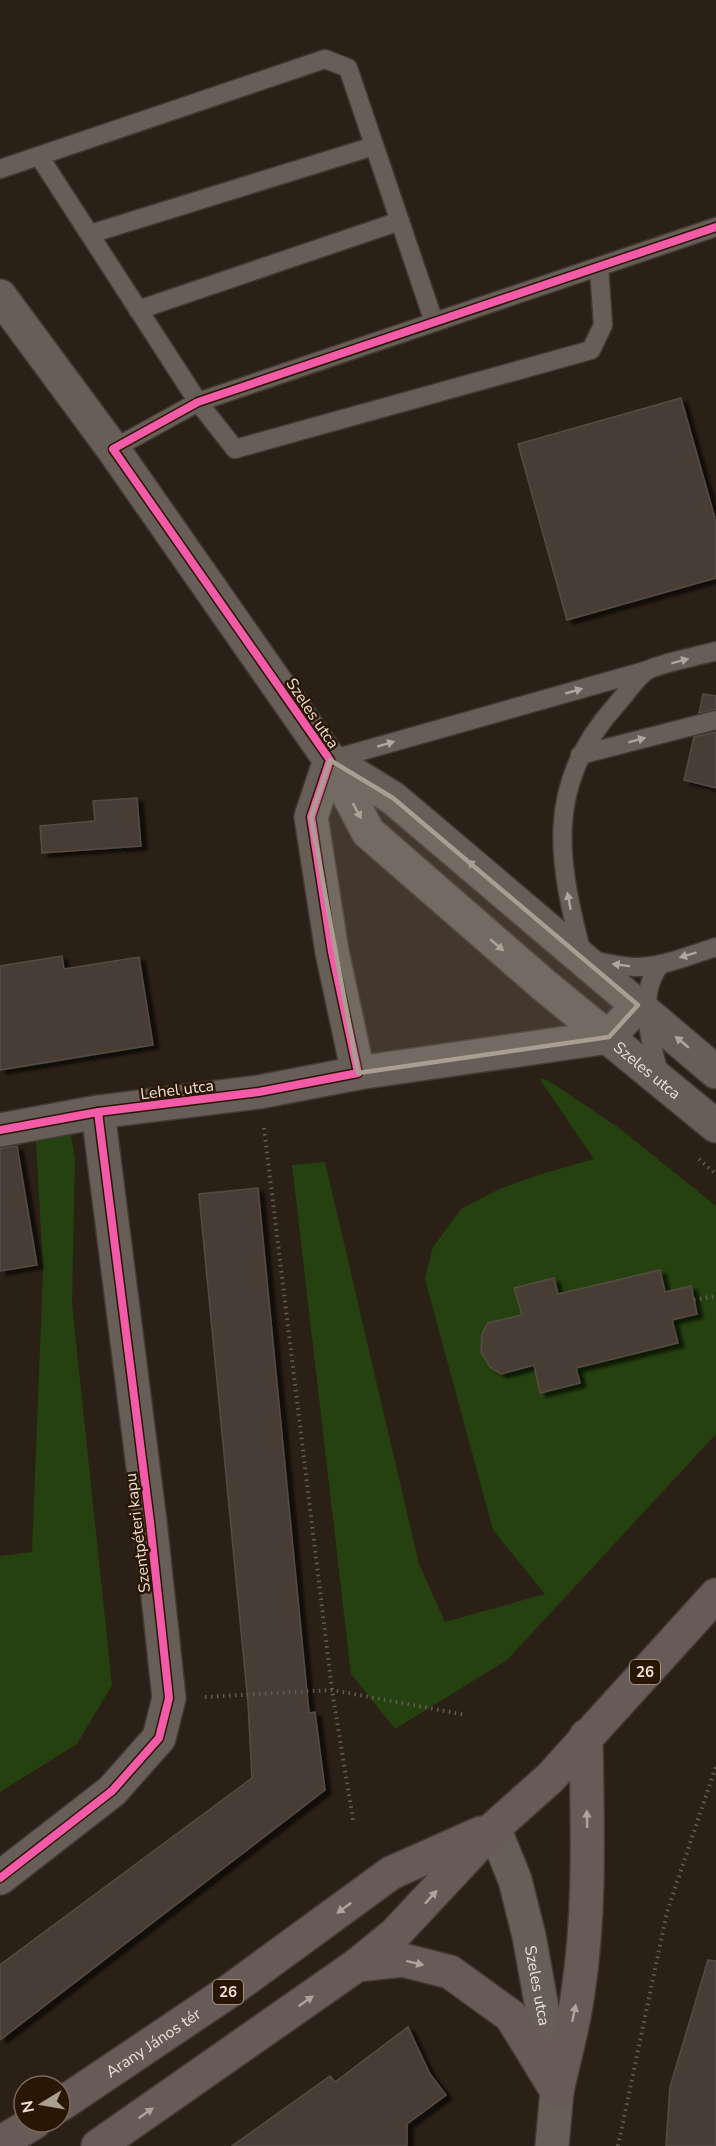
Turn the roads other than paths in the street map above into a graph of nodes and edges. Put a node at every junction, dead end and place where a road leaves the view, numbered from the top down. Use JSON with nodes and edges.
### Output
{"nodes":[{"id":1,"x":374,"y":146,"type":"junction"},
{"id":2,"x":39,"y":156,"type":"junction"},
{"id":3,"x":0,"y":169,"type":"edge"},
{"id":4,"x":400,"y":221,"type":"junction"},
{"id":5,"x":716,"y":227,"type":"edge"},
{"id":6,"x":90,"y":234,"type":"junction"},
{"id":7,"x":598,"y":268,"type":"junction"},
{"id":8,"x":0,"y":296,"type":"edge"},
{"id":9,"x":138,"y":310,"type":"junction"},
{"id":10,"x":434,"y":322,"type":"junction"},
{"id":11,"x":198,"y":402,"type":"junction"},
{"id":12,"x":113,"y":449,"type":"junction"},
{"id":13,"x":716,"y":651,"type":"edge"},
{"id":14,"x":648,"y":670,"type":"junction"},
{"id":15,"x":715,"y":720,"type":"edge"},
{"id":16,"x":580,"y":755,"type":"junction"},
{"id":17,"x":330,"y":760,"type":"junction"},
{"id":18,"x":716,"y":947,"type":"edge"},
{"id":19,"x":583,"y":958,"type":"junction"},
{"id":20,"x":661,"y":964,"type":"junction"},
{"id":21,"x":643,"y":1009,"type":"junction"},
{"id":22,"x":609,"y":1037,"type":"junction"},
{"id":23,"x":716,"y":1071,"type":"edge"},
{"id":24,"x":358,"y":1073,"type":"junction"},
{"id":25,"x":661,"y":1081,"type":"junction"},
{"id":26,"x":98,"y":1112,"type":"junction"},
{"id":27,"x":712,"y":1117,"type":"edge"},
{"id":28,"x":0,"y":1130,"type":"edge"},
{"id":29,"x":716,"y":1595,"type":"edge"},
{"id":30,"x":586,"y":1736,"type":"junction"},
{"id":31,"x":494,"y":1827,"type":"junction"},
{"id":32,"x":0,"y":1878,"type":"edge"},
{"id":33,"x":357,"y":1965,"type":"junction"},
{"id":34,"x":557,"y":2091,"type":"junction"},
{"id":35,"x":72,"y":2097,"type":"edge"},
{"id":36,"x":15,"y":2134,"type":"edge"},
{"id":37,"x":0,"y":2143,"type":"edge"},
{"id":38,"x":98,"y":2146,"type":"edge"},
{"id":39,"x":552,"y":2146,"type":"edge"}],
"edges":[{"from":1,"to":2,"type":"lane"},
{"from":1,"to":4,"type":"lane"},
{"from":1,"to":6,"type":"lane"},
{"from":2,"to":3,"type":"lane"},
{"from":2,"to":6,"type":"lane"},
{"from":4,"to":9,"type":"lane"},
{"from":4,"to":10,"type":"lane"},
{"from":5,"to":7,"type":"lane"},
{"from":6,"to":9,"type":"lane"},
{"from":7,"to":10,"type":"lane"},
{"from":7,"to":11,"type":"lane"},
{"from":8,"to":12,"type":"street","name":"Szeles utca"},
{"from":9,"to":11,"type":"lane"},
{"from":10,"to":11,"type":"lane"},
{"from":11,"to":12,"type":"lane"},
{"from":12,"to":17,"type":"street","name":"Szeles utca"},
{"from":14,"to":13,"type":"lane","one_way":true},
{"from":14,"to":16,"type":"lane"},
{"from":17,"to":14,"type":"lane","one_way":true},
{"from":16,"to":15,"type":"lane","one_way":true},
{"from":19,"to":16,"type":"lane","one_way":true},
{"from":19,"to":17,"type":"street","name":"Szeles utca","one_way":true},
{"from":17,"to":22,"type":"street","name":"Szeles utca","one_way":true},
{"from":17,"to":24,"type":"street","name":"Szeles utca"},
{"from":18,"to":20,"type":"lane","one_way":true},
{"from":20,"to":19,"type":"lane","one_way":true},
{"from":19,"to":21,"type":"street","name":"Szeles utca"},
{"from":20,"to":21,"type":"lane"},
{"from":21,"to":22,"type":"street"},
{"from":23,"to":21,"type":"street","name":"Szeles utca","one_way":true},
{"from":21,"to":25,"type":"lane"},
{"from":22,"to":24,"type":"street","name":"Lehel utca"},
{"from":22,"to":25,"type":"street","name":"Szeles utca"},
{"from":24,"to":26,"type":"street","name":"Lehel utca"},
{"from":25,"to":27,"type":"street","name":"Szeles utca"},
{"from":26,"to":28,"type":"street","name":"Lehel utca"},
{"from":26,"to":32,"type":"street","name":"Szentpéteri kapu"},
{"from":29,"to":30,"type":"main road","number":"26"},
{"from":30,"to":31,"type":"main road","number":"26"},
{"from":34,"to":30,"type":"main road","one_way":true},
{"from":33,"to":31,"type":"main road","number":"26","one_way":true},
{"from":31,"to":34,"type":"street","name":"Szeles utca"},
{"from":31,"to":35,"type":"main road","name":"Arany János tér","number":"26","one_way":true},
{"from":33,"to":34,"type":"main road","one_way":true},
{"from":38,"to":33,"type":"main road","number":"26","one_way":true},
{"from":34,"to":39,"type":"street","name":"Szeles utca"},
{"from":36,"to":37,"type":"main road"}]}
